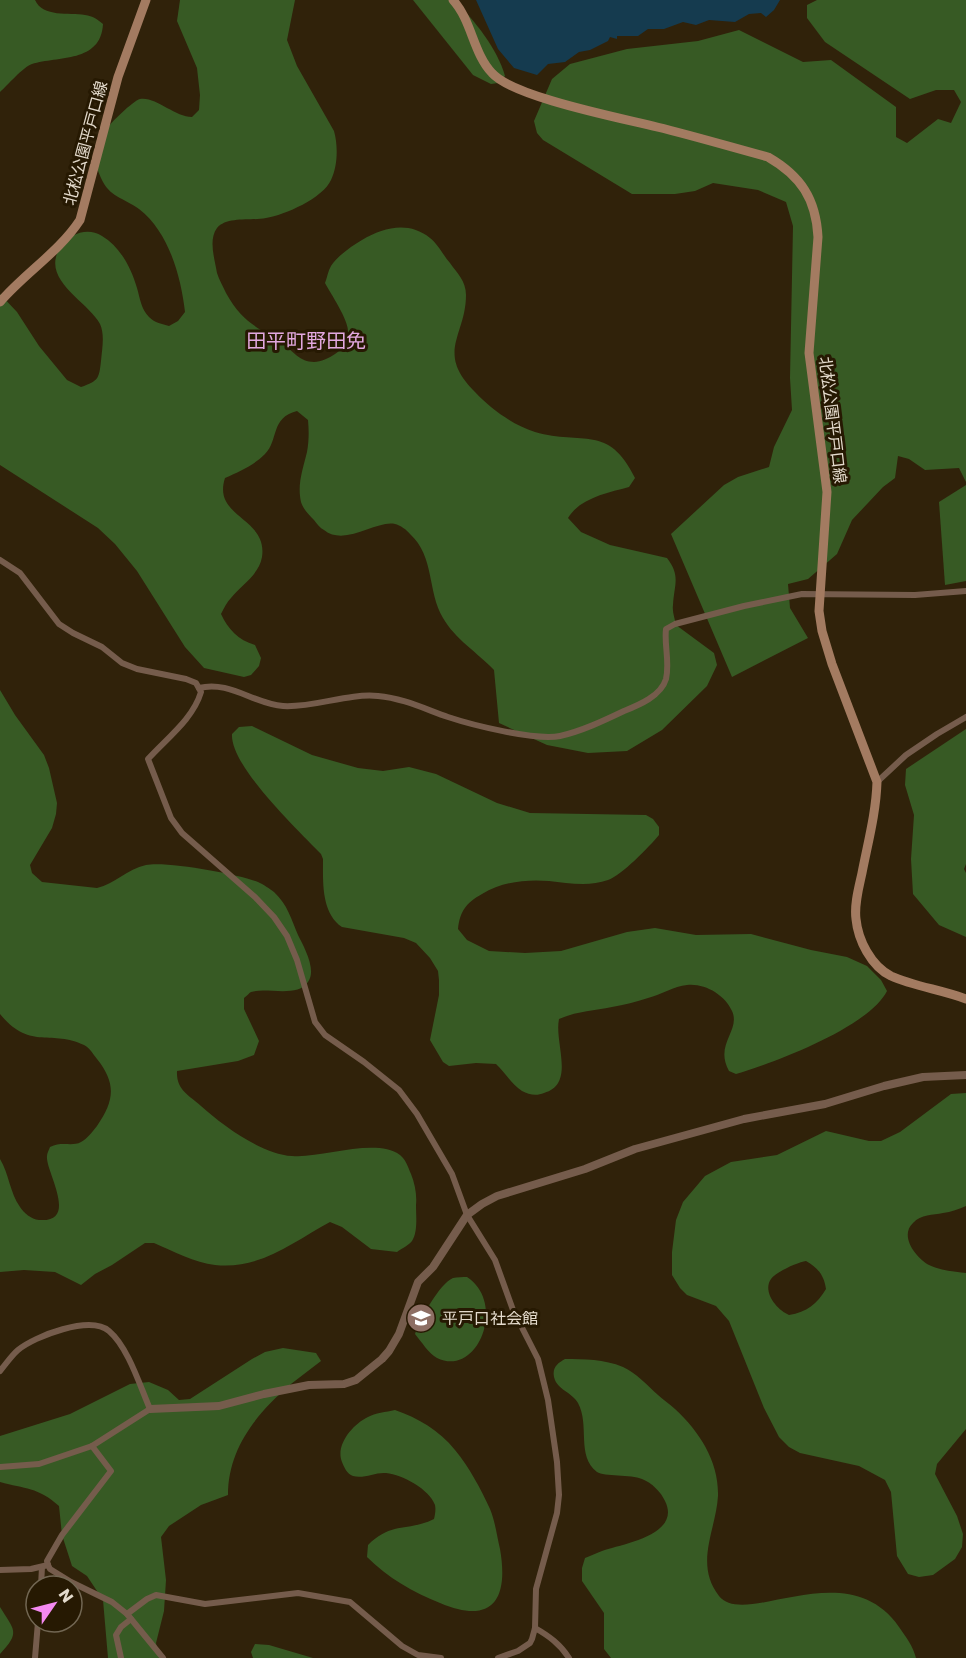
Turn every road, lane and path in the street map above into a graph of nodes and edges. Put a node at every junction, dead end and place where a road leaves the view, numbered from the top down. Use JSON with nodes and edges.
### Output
{"nodes":[{"id":1,"x":146,"y":0,"type":"edge"},
{"id":2,"x":453,"y":0,"type":"edge"},
{"id":3,"x":0,"y":302,"type":"edge"},
{"id":4,"x":0,"y":560,"type":"edge"},
{"id":5,"x":966,"y":591,"type":"edge"},
{"id":6,"x":819,"y":594,"type":"junction"},
{"id":7,"x":199,"y":688,"type":"junction"},
{"id":8,"x":966,"y":717,"type":"edge"},
{"id":9,"x":877,"y":782,"type":"junction"},
{"id":10,"x":966,"y":999,"type":"edge"},
{"id":11,"x":966,"y":1075,"type":"edge"},
{"id":12,"x":467,"y":1215,"type":"junction"},
{"id":13,"x":0,"y":1371,"type":"edge"},
{"id":14,"x":150,"y":1409,"type":"junction"},
{"id":15,"x":92,"y":1446,"type":"junction"},
{"id":16,"x":0,"y":1467,"type":"edge"},
{"id":17,"x":45,"y":1566,"type":"junction"},
{"id":18,"x":0,"y":1570,"type":"edge"},
{"id":19,"x":43,"y":1574,"type":"edge"},
{"id":20,"x":129,"y":1617,"type":"junction"},
{"id":21,"x":535,"y":1628,"type":"junction"},
{"id":22,"x":37,"y":1634,"type":"edge"},
{"id":23,"x":35,"y":1658,"type":"edge"},
{"id":24,"x":121,"y":1658,"type":"edge"},
{"id":25,"x":163,"y":1658,"type":"edge"},
{"id":26,"x":441,"y":1658,"type":"edge"},
{"id":27,"x":498,"y":1658,"type":"edge"},
{"id":28,"x":569,"y":1658,"type":"edge"}],
"edges":[{"from":1,"to":3,"type":"main road","name":"北松公園平戸口線"},
{"from":2,"to":6,"type":"main road","name":"北松公園平戸口線"},
{"from":4,"to":7,"type":"street"},
{"from":5,"to":6,"type":"street"},
{"from":6,"to":7,"type":"street"},
{"from":6,"to":9,"type":"main road","name":"北松公園平戸口線"},
{"from":7,"to":12,"type":"street"},
{"from":8,"to":9,"type":"street"},
{"from":9,"to":10,"type":"main road","name":"北松公園平戸口線"},
{"from":11,"to":12,"type":"street"},
{"from":12,"to":14,"type":"street"},
{"from":12,"to":21,"type":"street"},
{"from":13,"to":14,"type":"street"},
{"from":14,"to":15,"type":"street"},
{"from":15,"to":16,"type":"street"},
{"from":15,"to":17,"type":"street"},
{"from":17,"to":18,"type":"street"},
{"from":17,"to":19,"type":"street"},
{"from":17,"to":20,"type":"street"},
{"from":20,"to":24,"type":"street"},
{"from":20,"to":25,"type":"street"},
{"from":20,"to":26,"type":"street"},
{"from":21,"to":27,"type":"street"},
{"from":21,"to":28,"type":"street"},
{"from":22,"to":23,"type":"street"}]}
